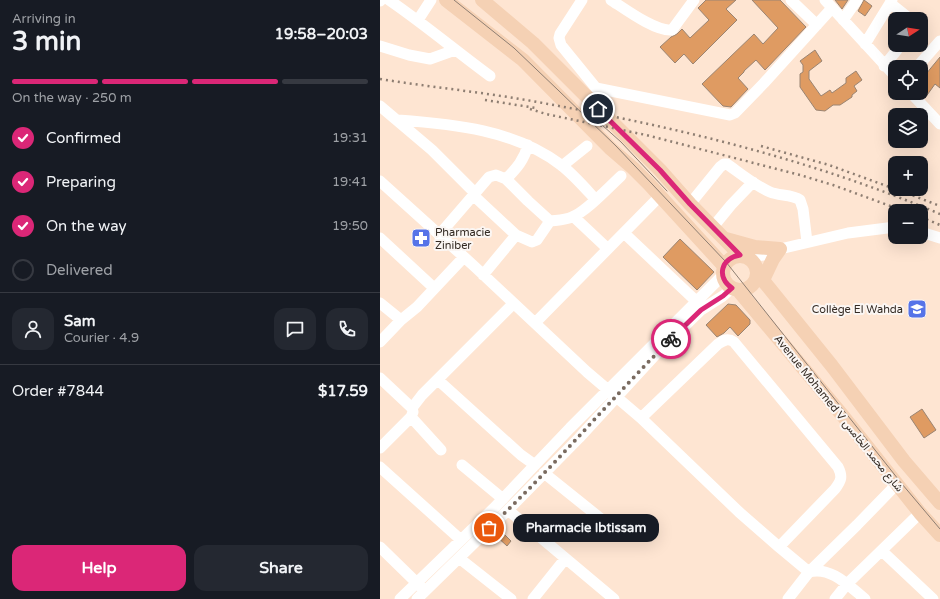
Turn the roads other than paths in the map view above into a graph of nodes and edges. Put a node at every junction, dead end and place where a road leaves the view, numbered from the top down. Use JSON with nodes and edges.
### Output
{"nodes":[{"id":1,"x":389,"y":0,"type":"edge"},
{"id":2,"x":430,"y":0,"type":"edge"},
{"id":3,"x":446,"y":0,"type":"edge"},
{"id":4,"x":482,"y":0,"type":"edge"},
{"id":5,"x":582,"y":0,"type":"edge"},
{"id":6,"x":612,"y":0,"type":"edge"},
{"id":7,"x":694,"y":0,"type":"edge"},
{"id":8,"x":791,"y":0,"type":"edge"},
{"id":9,"x":857,"y":0,"type":"edge"},
{"id":10,"x":891,"y":1,"type":"edge"},
{"id":11,"x":829,"y":4,"type":"edge"},
{"id":12,"x":903,"y":12,"type":"edge"},
{"id":13,"x":418,"y":20,"type":"junction"},
{"id":14,"x":844,"y":20,"type":"junction"},
{"id":15,"x":817,"y":25,"type":"junction"},
{"id":16,"x":940,"y":41,"type":"edge"},
{"id":17,"x":865,"y":44,"type":"junction"},
{"id":18,"x":380,"y":46,"type":"edge"},
{"id":19,"x":455,"y":50,"type":"junction"},
{"id":20,"x":894,"y":52,"type":"edge"},
{"id":21,"x":923,"y":60,"type":"edge"},
{"id":22,"x":884,"y":66,"type":"junction"},
{"id":23,"x":888,"y":70,"type":"edge"},
{"id":24,"x":490,"y":76,"type":"dead end"},
{"id":25,"x":918,"y":100,"type":"edge"},
{"id":26,"x":380,"y":106,"type":"edge"},
{"id":27,"x":398,"y":120,"type":"junction"},
{"id":28,"x":940,"y":124,"type":"edge"},
{"id":29,"x":528,"y":145,"type":"junction"},
{"id":30,"x":587,"y":146,"type":"dead end"},
{"id":31,"x":562,"y":166,"type":"junction"},
{"id":32,"x":621,"y":176,"type":"dead end"},
{"id":33,"x":506,"y":179,"type":"junction"},
{"id":34,"x":380,"y":181,"type":"edge"},
{"id":35,"x":753,"y":182,"type":"junction"},
{"id":36,"x":474,"y":194,"type":"junction"},
{"id":37,"x":660,"y":196,"type":"junction"},
{"id":38,"x":596,"y":200,"type":"junction"},
{"id":39,"x":690,"y":204,"type":"junction"},
{"id":40,"x":574,"y":217,"type":"junction"},
{"id":41,"x":550,"y":221,"type":"junction"},
{"id":42,"x":713,"y":227,"type":"junction"},
{"id":43,"x":888,"y":228,"type":"edge"},
{"id":44,"x":624,"y":233,"type":"junction"},
{"id":45,"x":928,"y":234,"type":"edge"},
{"id":46,"x":439,"y":235,"type":"junction"},
{"id":47,"x":516,"y":235,"type":"junction"},
{"id":48,"x":380,"y":238,"type":"edge"},
{"id":49,"x":724,"y":238,"type":"junction"},
{"id":50,"x":940,"y":238,"type":"edge"},
{"id":51,"x":807,"y":242,"type":"junction"},
{"id":52,"x":608,"y":249,"type":"junction"},
{"id":53,"x":780,"y":249,"type":"junction"},
{"id":54,"x":464,"y":257,"type":"junction"},
{"id":55,"x":753,"y":267,"type":"junction"},
{"id":56,"x":723,"y":270,"type":"junction"},
{"id":57,"x":483,"y":275,"type":"junction"},
{"id":58,"x":434,"y":288,"type":"junction"},
{"id":59,"x":735,"y":289,"type":"junction"},
{"id":60,"x":696,"y":301,"type":"junction"},
{"id":61,"x":380,"y":303,"type":"edge"},
{"id":62,"x":513,"y":304,"type":"junction"},
{"id":63,"x":401,"y":320,"type":"junction"},
{"id":64,"x":535,"y":323,"type":"junction"},
{"id":65,"x":380,"y":342,"type":"edge"},
{"id":66,"x":380,"y":378,"type":"edge"},
{"id":67,"x":438,"y":380,"type":"junction"},
{"id":68,"x":612,"y":394,"type":"junction"},
{"id":69,"x":412,"y":413,"type":"junction"},
{"id":70,"x":641,"y":418,"type":"junction"},
{"id":71,"x":380,"y":448,"type":"edge"},
{"id":72,"x":441,"y":450,"type":"dead end"},
{"id":73,"x":534,"y":465,"type":"junction"},
{"id":74,"x":462,"y":466,"type":"dead end"},
{"id":75,"x":380,"y":467,"type":"edge"},
{"id":76,"x":544,"y":473,"type":"junction"},
{"id":77,"x":896,"y":483,"type":"junction"},
{"id":78,"x":938,"y":498,"type":"edge"},
{"id":79,"x":502,"y":499,"type":"junction"},
{"id":80,"x":508,"y":510,"type":"junction"},
{"id":81,"x":920,"y":513,"type":"junction"},
{"id":82,"x":605,"y":522,"type":"dead end"},
{"id":83,"x":940,"y":535,"type":"edge"},
{"id":84,"x":461,"y":540,"type":"junction"},
{"id":85,"x":380,"y":547,"type":"edge"},
{"id":86,"x":779,"y":547,"type":"junction"},
{"id":87,"x":882,"y":551,"type":"junction"},
{"id":88,"x":460,"y":558,"type":"junction"},
{"id":89,"x":565,"y":558,"type":"junction"},
{"id":90,"x":809,"y":572,"type":"junction"},
{"id":91,"x":416,"y":582,"type":"junction"},
{"id":92,"x":847,"y":584,"type":"junction"},
{"id":93,"x":404,"y":595,"type":"edge"},
{"id":94,"x":419,"y":596,"type":"edge"},
{"id":95,"x":511,"y":599,"type":"edge"},
{"id":96,"x":533,"y":599,"type":"edge"},
{"id":97,"x":614,"y":599,"type":"edge"},
{"id":98,"x":788,"y":599,"type":"edge"},
{"id":99,"x":835,"y":599,"type":"edge"},
{"id":100,"x":865,"y":599,"type":"edge"},
{"id":101,"x":933,"y":599,"type":"edge"}],
"edges":[{"from":1,"to":13,"type":"street"},
{"from":2,"to":13,"type":"street"},
{"from":3,"to":37,"type":"main road"},
{"from":4,"to":39,"type":"main road","name":"Avenue Mohamed V شارع محمد الخامس"},
{"from":5,"to":15,"type":"street"},
{"from":6,"to":7,"type":"street"},
{"from":8,"to":15,"type":"street"},
{"from":9,"to":14,"type":"street"},
{"from":10,"to":12,"type":"street"},
{"from":10,"to":17,"type":"street"},
{"from":11,"to":14,"type":"street"},
{"from":11,"to":15,"type":"street"},
{"from":13,"to":19,"type":"street"},
{"from":14,"to":17,"type":"street"},
{"from":16,"to":21,"type":"street"},
{"from":17,"to":22,"type":"street"},
{"from":18,"to":19,"type":"street"},
{"from":19,"to":24,"type":"street"},
{"from":20,"to":22,"type":"street"},
{"from":22,"to":23,"type":"street"},
{"from":25,"to":28,"type":"street"},
{"from":26,"to":27,"type":"street"},
{"from":27,"to":29,"type":"street"},
{"from":27,"to":36,"type":"street"},
{"from":29,"to":31,"type":"street"},
{"from":29,"to":33,"type":"street"},
{"from":30,"to":31,"type":"street"},
{"from":31,"to":38,"type":"street"},
{"from":32,"to":38,"type":"street"},
{"from":33,"to":36,"type":"street"},
{"from":33,"to":41,"type":"street"},
{"from":34,"to":46,"type":"street"},
{"from":35,"to":39,"type":"street"},
{"from":35,"to":42,"type":"street"},
{"from":35,"to":51,"type":"street"},
{"from":36,"to":46,"type":"street"},
{"from":36,"to":47,"type":"street"},
{"from":37,"to":44,"type":"street"},
{"from":37,"to":56,"type":"main road"},
{"from":38,"to":40,"type":"street"},
{"from":39,"to":42,"type":"main road","name":"Avenue Mohamed V شارع محمد الخامس"},
{"from":40,"to":41,"type":"street"},
{"from":40,"to":52,"type":"street"},
{"from":41,"to":47,"type":"street"},
{"from":42,"to":49,"type":"main road","name":"Avenue Mohamed V شارع محمد الخامس"},
{"from":43,"to":51,"type":"street"},
{"from":44,"to":52,"type":"street"},
{"from":44,"to":60,"type":"street"},
{"from":45,"to":50,"type":"street"},
{"from":46,"to":54,"type":"street"},
{"from":47,"to":57,"type":"street"},
{"from":48,"to":58,"type":"street"},
{"from":49,"to":53,"type":"main road"},
{"from":49,"to":55,"type":"main road","name":"Avenue Mohamed V شارع محمد الخامس"},
{"from":51,"to":53,"type":"street"},
{"from":52,"to":64,"type":"street"},
{"from":53,"to":55,"type":"street"},
{"from":53,"to":55,"type":"main road"},
{"from":54,"to":57,"type":"street"},
{"from":54,"to":58,"type":"street"},
{"from":55,"to":56,"type":"main road"},
{"from":55,"to":59,"type":"main road"},
{"from":55,"to":78,"type":"main road","name":"Avenue Mohamed V شارع محمد الخامس"},
{"from":56,"to":59,"type":"main road"},
{"from":56,"to":60,"type":"street"},
{"from":57,"to":62,"type":"street"},
{"from":58,"to":63,"type":"street"},
{"from":59,"to":68,"type":"street"},
{"from":59,"to":77,"type":"main road","name":"Avenue Mohamed V شارع محمد الخامس"},
{"from":60,"to":68,"type":"street"},
{"from":61,"to":63,"type":"street"},
{"from":62,"to":64,"type":"street"},
{"from":62,"to":67,"type":"street"},
{"from":63,"to":65,"type":"street"},
{"from":64,"to":68,"type":"street"},
{"from":66,"to":69,"type":"street"},
{"from":67,"to":69,"type":"street"},
{"from":67,"to":73,"type":"street"},
{"from":68,"to":70,"type":"street"},
{"from":68,"to":73,"type":"street"},
{"from":68,"to":76,"type":"street"},
{"from":69,"to":71,"type":"street"},
{"from":69,"to":72,"type":"street"},
{"from":70,"to":86,"type":"street"},
{"from":70,"to":86,"type":"street"},
{"from":73,"to":79,"type":"street"},
{"from":74,"to":79,"type":"street"},
{"from":75,"to":84,"type":"street"},
{"from":76,"to":80,"type":"street"},
{"from":76,"to":82,"type":"street"},
{"from":77,"to":81,"type":"main road","name":"Avenue Mohamed V شارع محمد الخامس"},
{"from":77,"to":90,"type":"street"},
{"from":79,"to":84,"type":"street"},
{"from":80,"to":88,"type":"street"},
{"from":80,"to":89,"type":"street"},
{"from":81,"to":83,"type":"main road","name":"Avenue Mohamed V شارع محمد الخامس"},
{"from":81,"to":87,"type":"street"},
{"from":84,"to":91,"type":"street"},
{"from":85,"to":91,"type":"street"},
{"from":86,"to":90,"type":"street"},
{"from":87,"to":92,"type":"street"},
{"from":87,"to":101,"type":"street"},
{"from":88,"to":94,"type":"street"},
{"from":88,"to":95,"type":"street"},
{"from":89,"to":96,"type":"street"},
{"from":89,"to":97,"type":"street"},
{"from":90,"to":92,"type":"street"},
{"from":90,"to":98,"type":"street"},
{"from":91,"to":93,"type":"street"},
{"from":91,"to":94,"type":"street"},
{"from":92,"to":99,"type":"street"},
{"from":92,"to":100,"type":"street"},
{"from":93,"to":94,"type":"street"}]}
